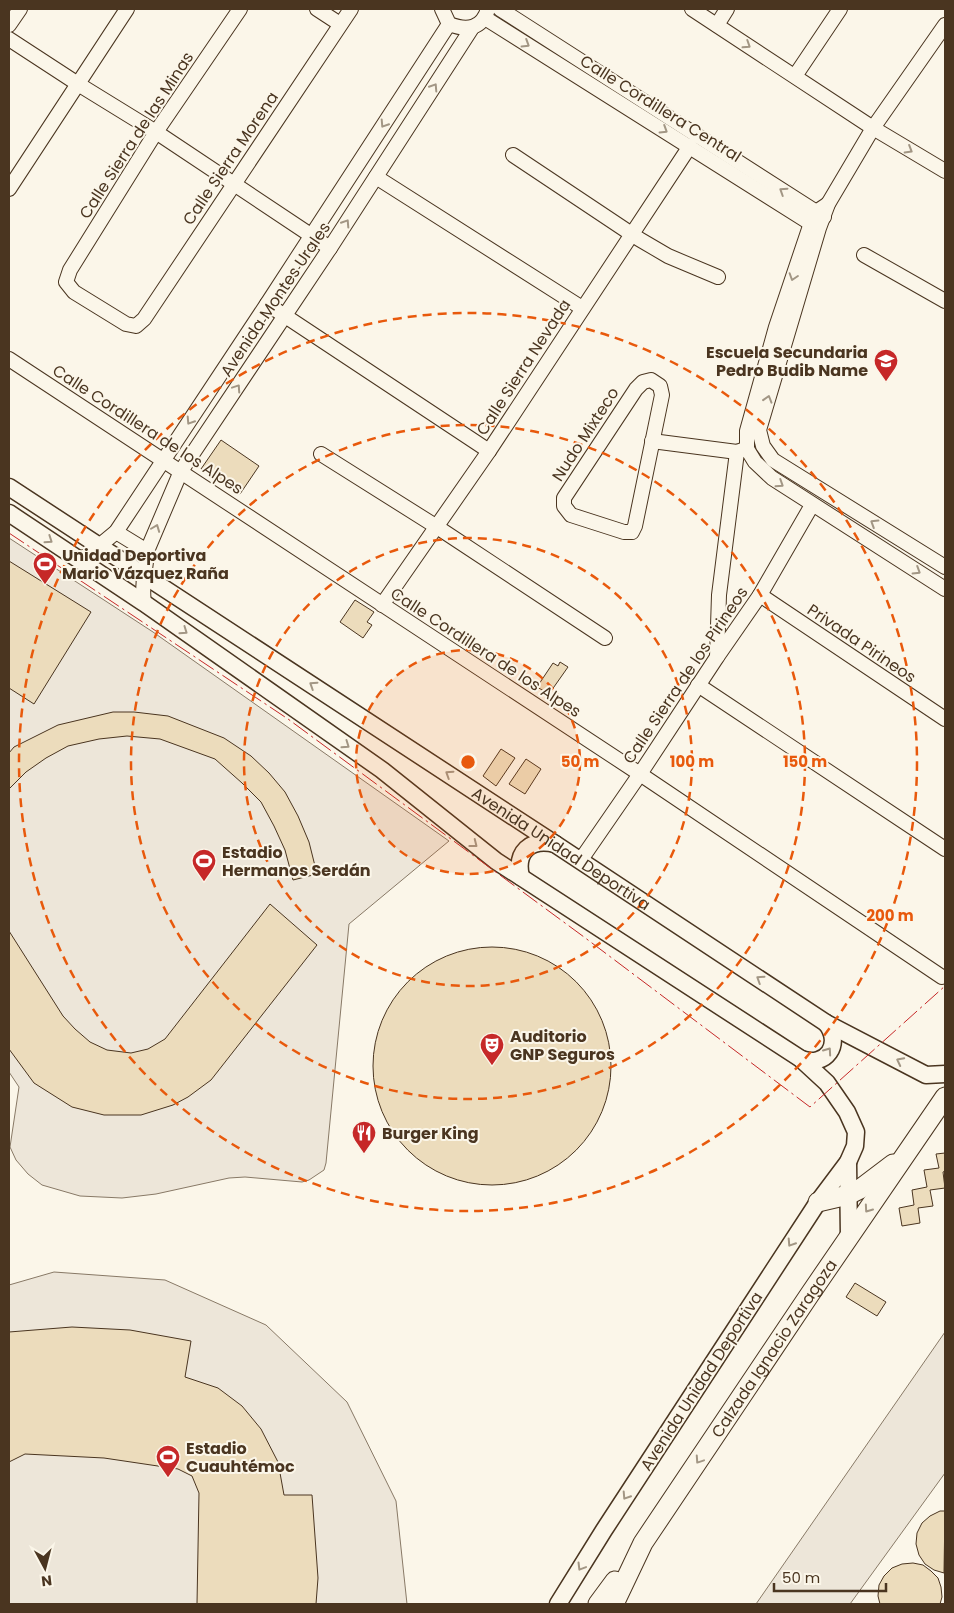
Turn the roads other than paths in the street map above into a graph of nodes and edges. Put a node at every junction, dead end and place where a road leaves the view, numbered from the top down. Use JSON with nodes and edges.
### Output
{"nodes":[{"id":1,"x":20,"y":9,"type":"edge"},
{"id":2,"x":128,"y":9,"type":"edge"},
{"id":3,"x":240,"y":9,"type":"edge"},
{"id":4,"x":317,"y":9,"type":"edge"},
{"id":5,"x":352,"y":9,"type":"edge"},
{"id":6,"x":442,"y":9,"type":"edge"},
{"id":7,"x":500,"y":9,"type":"edge"},
{"id":8,"x":692,"y":9,"type":"edge"},
{"id":9,"x":727,"y":9,"type":"edge"},
{"id":10,"x":840,"y":9,"type":"edge"},
{"id":11,"x":487,"y":13,"type":"edge"},
{"id":12,"x":340,"y":24,"type":"junction"},
{"id":13,"x":449,"y":24,"type":"junction"},
{"id":14,"x":717,"y":24,"type":"junction"},
{"id":15,"x":9,"y":25,"type":"edge"},
{"id":16,"x":945,"y":25,"type":"edge"},
{"id":17,"x":472,"y":28,"type":"junction"},
{"id":18,"x":9,"y":38,"type":"edge"},
{"id":19,"x":794,"y":76,"type":"junction"},
{"id":20,"x":78,"y":84,"type":"junction"},
{"id":21,"x":873,"y":128,"type":"junction"},
{"id":22,"x":156,"y":132,"type":"junction"},
{"id":23,"x":690,"y":146,"type":"junction"},
{"id":24,"x":513,"y":155,"type":"dead end"},
{"id":25,"x":945,"y":172,"type":"edge"},
{"id":26,"x":376,"y":177,"type":"junction"},
{"id":27,"x":234,"y":184,"type":"junction"},
{"id":28,"x":9,"y":189,"type":"edge"},
{"id":29,"x":820,"y":217,"type":"junction"},
{"id":30,"x":632,"y":233,"type":"junction"},
{"id":31,"x":312,"y":235,"type":"junction"},
{"id":32,"x":330,"y":248,"type":"junction"},
{"id":33,"x":864,"y":255,"type":"dead end"},
{"id":34,"x":718,"y":277,"type":"dead end"},
{"id":35,"x":945,"y":301,"type":"edge"},
{"id":36,"x":267,"y":304,"type":"junction"},
{"id":37,"x":582,"y":308,"type":"junction"},
{"id":38,"x":285,"y":316,"type":"junction"},
{"id":39,"x":136,"y":326,"type":"joint"},
{"id":40,"x":9,"y":359,"type":"edge"},
{"id":41,"x":652,"y":441,"type":"junction"},
{"id":42,"x":763,"y":446,"type":"junction"},
{"id":43,"x":742,"y":450,"type":"junction"},
{"id":44,"x":489,"y":451,"type":"junction"},
{"id":45,"x":322,"y":454,"type":"dead end"},
{"id":46,"x":164,"y":461,"type":"junction"},
{"id":47,"x":180,"y":471,"type":"junction"},
{"id":48,"x":9,"y":487,"type":"edge"},
{"id":49,"x":812,"y":505,"type":"junction"},
{"id":50,"x":9,"y":513,"type":"edge"},
{"id":51,"x":437,"y":527,"type":"junction"},
{"id":52,"x":116,"y":532,"type":"junction"},
{"id":53,"x":100,"y":546,"type":"junction"},
{"id":54,"x":147,"y":551,"type":"junction"},
{"id":55,"x":78,"y":559,"type":"junction"},
{"id":56,"x":945,"y":567,"type":"edge"},
{"id":57,"x":144,"y":575,"type":"junction"},
{"id":58,"x":945,"y":589,"type":"edge"},
{"id":59,"x":760,"y":595,"type":"junction"},
{"id":60,"x":144,"y":603,"type":"junction"},
{"id":61,"x":382,"y":606,"type":"junction"},
{"id":62,"x":605,"y":638,"type":"dead end"},
{"id":63,"x":717,"y":656,"type":"junction"},
{"id":64,"x":698,"y":685,"type":"junction"},
{"id":65,"x":945,"y":719,"type":"edge"},
{"id":66,"x":640,"y":774,"type":"junction"},
{"id":67,"x":555,"y":844,"type":"junction"},
{"id":68,"x":945,"y":849,"type":"edge"},
{"id":69,"x":580,"y":860,"type":"junction"},
{"id":70,"x":522,"y":877,"type":"junction"},
{"id":71,"x":942,"y":977,"type":"dead end"},
{"id":72,"x":826,"y":1023,"type":"junction"},
{"id":73,"x":800,"y":1059,"type":"junction"},
{"id":74,"x":945,"y":1074,"type":"edge"},
{"id":75,"x":945,"y":1097,"type":"edge"},
{"id":76,"x":911,"y":1148,"type":"junction"},
{"id":77,"x":848,"y":1162,"type":"junction"},
{"id":78,"x":848,"y":1194,"type":"junction"},
{"id":79,"x":818,"y":1202,"type":"junction"},
{"id":80,"x":849,"y":1237,"type":"junction"},
{"id":81,"x":642,"y":1543,"type":"junction"},
{"id":82,"x":558,"y":1604,"type":"edge"},
{"id":83,"x":598,"y":1604,"type":"edge"},
{"id":84,"x":614,"y":1604,"type":"edge"}],
"edges":[{"from":1,"to":15,"type":"street"},
{"from":2,"to":20,"type":"street"},
{"from":3,"to":22,"type":"street","name":"Calle Sierra de las Minas"},
{"from":4,"to":12,"type":"street"},
{"from":5,"to":12,"type":"street","name":"Calle Sierra Morena"},
{"from":6,"to":13,"type":"street"},
{"from":29,"to":7,"type":"street","name":"Calle Cordillera Central","one_way":true},
{"from":8,"to":14,"type":"street"},
{"from":9,"to":14,"type":"street"},
{"from":10,"to":19,"type":"street"},
{"from":11,"to":17,"type":"street","name":"Avenida Montes Urales"},
{"from":11,"to":23,"type":"street","name":"Calle Cordillera Central","one_way":true},
{"from":12,"to":27,"type":"street","name":"Calle Sierra Morena"},
{"from":13,"to":17,"type":"street"},
{"from":13,"to":31,"type":"street","name":"Avenida Montes Urales","one_way":true},
{"from":14,"to":19,"type":"street","one_way":true},
{"from":16,"to":21,"type":"street"},
{"from":26,"to":17,"type":"street","name":"Avenida Montes Urales","one_way":true},
{"from":18,"to":20,"type":"street"},
{"from":19,"to":21,"type":"street"},
{"from":20,"to":22,"type":"street"},
{"from":20,"to":28,"type":"street"},
{"from":21,"to":25,"type":"street","one_way":true},
{"from":21,"to":29,"type":"street"},
{"from":22,"to":27,"type":"street"},
{"from":22,"to":39,"type":"street","name":"Calle Sierra de las Minas"},
{"from":23,"to":29,"type":"street","name":"Calle Cordillera Central"},
{"from":23,"to":30,"type":"street","name":"Calle Sierra Nevada"},
{"from":24,"to":30,"type":"street"},
{"from":32,"to":26,"type":"street","name":"Avenida Montes Urales","one_way":true},
{"from":26,"to":37,"type":"street"},
{"from":27,"to":31,"type":"street"},
{"from":27,"to":39,"type":"street","name":"Calle Sierra Morena"},
{"from":42,"to":29,"type":"street","one_way":true},
{"from":29,"to":43,"type":"street","one_way":true},
{"from":30,"to":34,"type":"street"},
{"from":30,"to":37,"type":"street","name":"Calle Sierra Nevada"},
{"from":31,"to":32,"type":"street"},
{"from":31,"to":36,"type":"street","name":"Avenida Montes Urales"},
{"from":32,"to":38,"type":"street","name":"Avenida Montes Urales"},
{"from":33,"to":35,"type":"street"},
{"from":36,"to":38,"type":"street"},
{"from":36,"to":46,"type":"street","name":"Avenida Montes Urales","one_way":true},
{"from":37,"to":44,"type":"street","name":"Calle Sierra Nevada"},
{"from":38,"to":44,"type":"street"},
{"from":47,"to":38,"type":"street","name":"Avenida Montes Urales","one_way":true},
{"from":40,"to":46,"type":"street","name":"Calle Cordillera de los Alpes"},
{"from":41,"to":41,"type":"street","name":"Nudo Mixteco"},
{"from":41,"to":43,"type":"street"},
{"from":42,"to":43,"type":"street"},
{"from":56,"to":42,"type":"street","one_way":true},
{"from":43,"to":49,"type":"street","one_way":true},
{"from":43,"to":63,"type":"street"},
{"from":44,"to":51,"type":"street","name":"Calle Sierra Nevada"},
{"from":45,"to":51,"type":"street"},
{"from":46,"to":47,"type":"street","name":"Calle Cordillera de los Alpes"},
{"from":46,"to":52,"type":"street","name":"Avenida Montes Urales"},
{"from":54,"to":47,"type":"street","name":"Avenida Montes Urales","one_way":true},
{"from":47,"to":61,"type":"street","name":"Calle Cordillera de los Alpes"},
{"from":48,"to":53,"type":"street","name":"Avenida Unidad Deportiva"},
{"from":49,"to":58,"type":"street","one_way":true},
{"from":49,"to":59,"type":"street","name":"Calle Sierra de los Pirineos"},
{"from":50,"to":55,"type":"street","name":"Avenida Unidad Deportiva","one_way":true},
{"from":51,"to":61,"type":"street","name":"Calle Sierra Nevada"},
{"from":51,"to":62,"type":"street"},
{"from":52,"to":53,"type":"street","name":"Avenida Montes Urales"},
{"from":52,"to":54,"type":"street"},
{"from":53,"to":55,"type":"street","name":"Avenida Montes Urales"},
{"from":53,"to":57,"type":"street","name":"Avenida Unidad Deportiva"},
{"from":54,"to":57,"type":"street","name":"Avenida Montes Urales"},
{"from":55,"to":60,"type":"street","name":"Avenida Unidad Deportiva"},
{"from":57,"to":60,"type":"street","name":"Avenida Montes Urales"},
{"from":67,"to":57,"type":"street","name":"Avenida Unidad Deportiva","one_way":true},
{"from":59,"to":63,"type":"street","name":"Calle Sierra de los Pirineos"},
{"from":59,"to":65,"type":"street","name":"Privada Pirineos"},
{"from":60,"to":70,"type":"street","name":"Avenida Unidad Deportiva","one_way":true},
{"from":61,"to":66,"type":"street","name":"Calle Cordillera de los Alpes"},
{"from":63,"to":64,"type":"street","name":"Calle Sierra de los Pirineos"},
{"from":64,"to":66,"type":"street","name":"Calle Sierra de los Pirineos"},
{"from":64,"to":68,"type":"street"},
{"from":66,"to":69,"type":"street","name":"Calle Sierra de los Pirineos"},
{"from":66,"to":71,"type":"street","name":"Calle Cordillera de los Alpes"},
{"from":67,"to":69,"type":"street","name":"Avenida Unidad Deportiva"},
{"from":67,"to":70,"type":"street"},
{"from":72,"to":69,"type":"street","name":"Avenida Unidad Deportiva","one_way":true},
{"from":70,"to":73,"type":"street","name":"Avenida Unidad Deportiva"},
{"from":73,"to":72,"type":"street","one_way":true},
{"from":74,"to":72,"type":"street","name":"Avenida Unidad Deportiva","one_way":true},
{"from":73,"to":77,"type":"street","name":"Avenida Unidad Deportiva"},
{"from":75,"to":76,"type":"main road","name":"Calzada Ignacio Zaragoza"},
{"from":76,"to":78,"type":"main road"},
{"from":76,"to":80,"type":"main road","name":"Calzada Ignacio Zaragoza","one_way":true},
{"from":77,"to":78,"type":"street","name":"Avenida Unidad Deportiva"},
{"from":77,"to":79,"type":"street","name":"Avenida Unidad Deportiva"},
{"from":78,"to":79,"type":"main road"},
{"from":78,"to":80,"type":"street","name":"Avenida Unidad Deportiva"},
{"from":79,"to":82,"type":"street","name":"Avenida Unidad Deportiva","one_way":true},
{"from":80,"to":81,"type":"main road","name":"Calzada Ignacio Zaragoza","one_way":true},
{"from":81,"to":83,"type":"main road"},
{"from":81,"to":84,"type":"main road","name":"Calzada Ignacio Zaragoza"}]}
